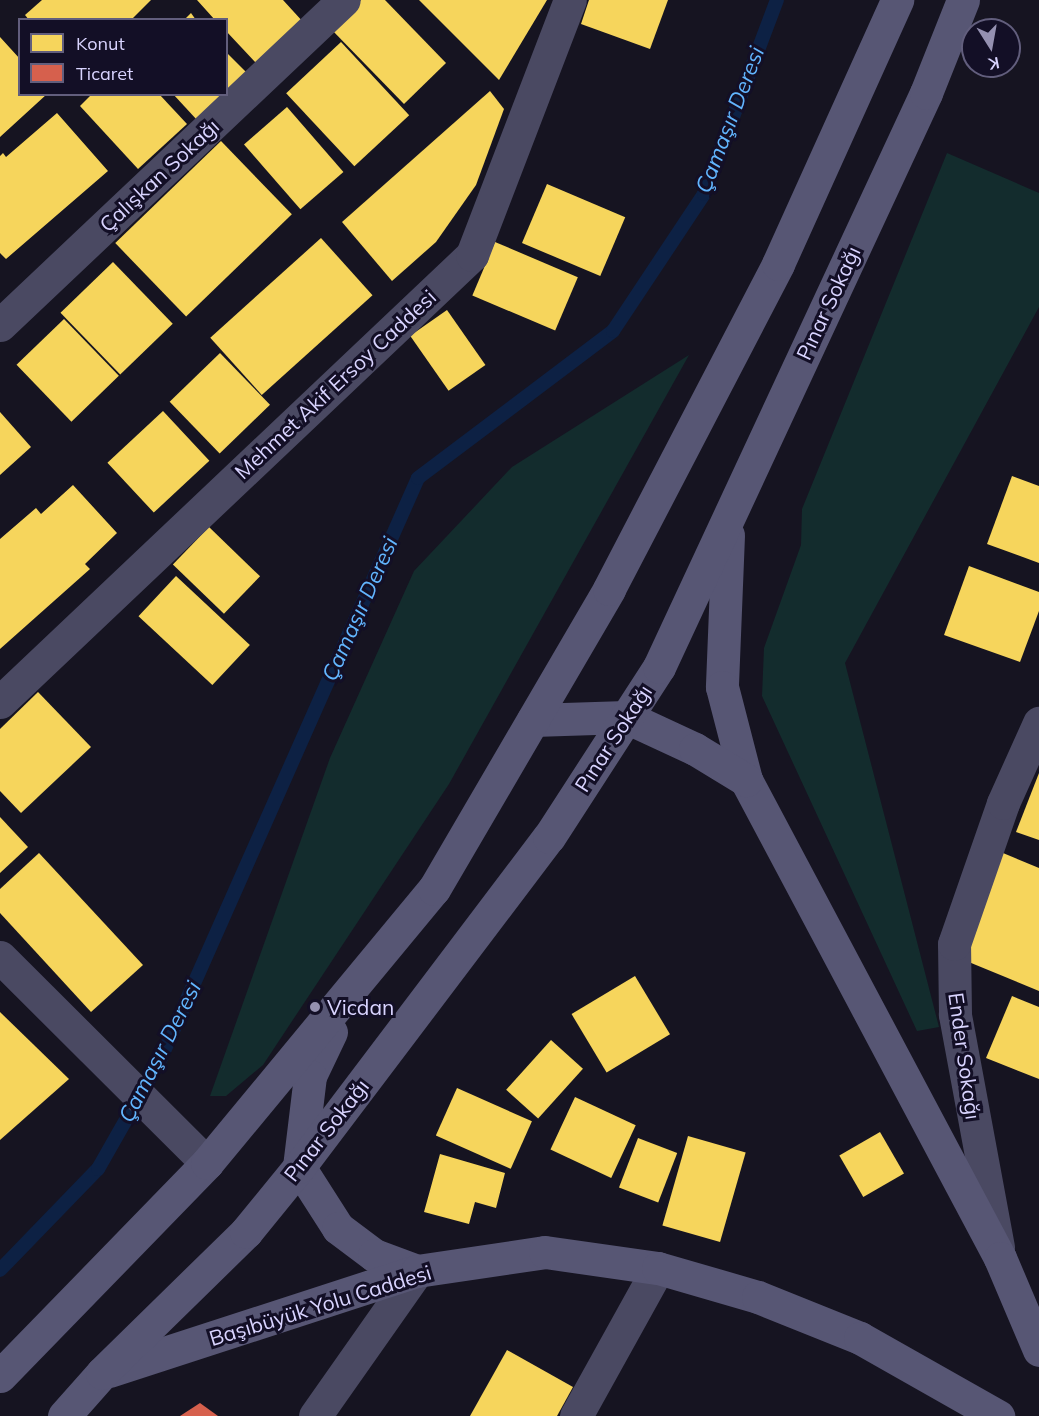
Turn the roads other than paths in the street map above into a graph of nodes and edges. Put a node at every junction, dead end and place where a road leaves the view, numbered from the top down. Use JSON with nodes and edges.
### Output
{"nodes":[{"id":1,"x":570,"y":0,"type":"edge"},
{"id":2,"x":897,"y":0,"type":"edge"},
{"id":3,"x":963,"y":0,"type":"edge"},
{"id":4,"x":337,"y":2,"type":"edge"},
{"id":5,"x":0,"y":325,"type":"edge"},
{"id":6,"x":728,"y":519,"type":"junction"},
{"id":7,"x":0,"y":702,"type":"edge"},
{"id":8,"x":626,"y":717,"type":"junction"},
{"id":9,"x":533,"y":720,"type":"junction"},
{"id":10,"x":1039,"y":723,"type":"edge"},
{"id":11,"x":746,"y":780,"type":"junction"},
{"id":12,"x":0,"y":957,"type":"edge"},
{"id":13,"x":349,"y":993,"type":"junction"},
{"id":14,"x":207,"y":1163,"type":"junction"},
{"id":15,"x":299,"y":1167,"type":"junction"},
{"id":16,"x":1000,"y":1258,"type":"junction"},
{"id":17,"x":658,"y":1268,"type":"junction"},
{"id":18,"x":417,"y":1271,"type":"junction"},
{"id":19,"x":1039,"y":1350,"type":"edge"},
{"id":20,"x":102,"y":1373,"type":"junction"},
{"id":21,"x":0,"y":1376,"type":"edge"},
{"id":22,"x":64,"y":1416,"type":"edge"},
{"id":23,"x":315,"y":1416,"type":"edge"},
{"id":24,"x":576,"y":1416,"type":"edge"},
{"id":25,"x":998,"y":1416,"type":"edge"}],
"edges":[{"from":1,"to":7,"type":"street","name":"Mehmet Akif Ersoy Caddesi"},
{"from":2,"to":9,"type":"main road"},
{"from":3,"to":6,"type":"main road","name":"Pınar Sokağı"},
{"from":4,"to":5,"type":"street","name":"Çalışkan Sokağı"},
{"from":6,"to":8,"type":"main road","name":"Pınar Sokağı"},
{"from":6,"to":11,"type":"main road"},
{"from":8,"to":9,"type":"main road"},
{"from":8,"to":11,"type":"main road"},
{"from":8,"to":15,"type":"main road","name":"Pınar Sokağı"},
{"from":9,"to":13,"type":"main road"},
{"from":10,"to":16,"type":"street","name":"Ender Sokağı"},
{"from":11,"to":16,"type":"main road"},
{"from":12,"to":14,"type":"street"},
{"from":13,"to":14,"type":"main road"},
{"from":13,"to":15,"type":"main road"},
{"from":14,"to":21,"type":"main road"},
{"from":15,"to":18,"type":"main road"},
{"from":15,"to":20,"type":"main road","name":"Pınar Sokağı"},
{"from":16,"to":19,"type":"main road"},
{"from":17,"to":18,"type":"main road","name":"Başıbüyük Yolu Caddesi"},
{"from":17,"to":24,"type":"street"},
{"from":17,"to":25,"type":"main road","name":"Başıbüyük Yolu Caddesi"},
{"from":18,"to":20,"type":"main road","name":"Başıbüyük Yolu Caddesi"},
{"from":18,"to":23,"type":"street"},
{"from":20,"to":22,"type":"main road"}]}
